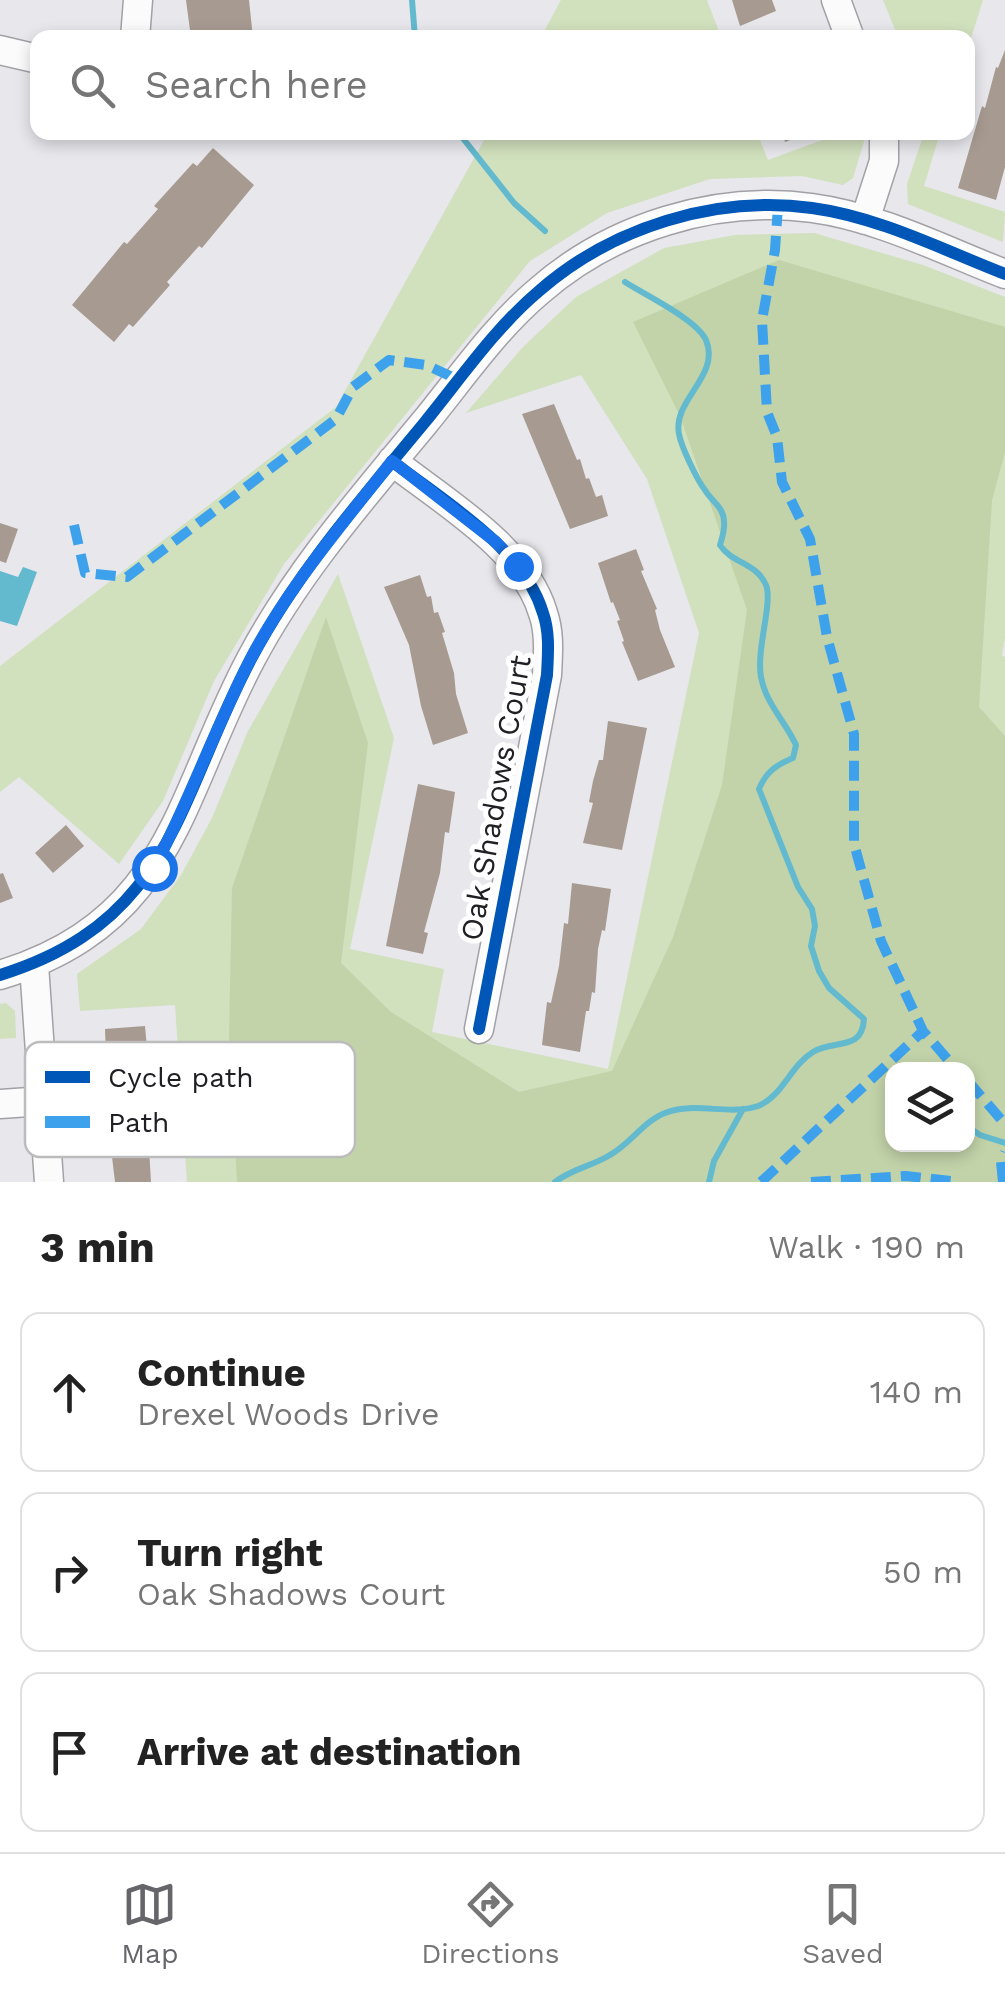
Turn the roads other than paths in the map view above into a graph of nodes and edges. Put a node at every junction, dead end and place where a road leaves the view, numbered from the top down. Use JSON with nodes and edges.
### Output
{"nodes":[{"id":1,"x":138,"y":0,"type":"edge"},
{"id":2,"x":836,"y":0,"type":"edge"},
{"id":3,"x":136,"y":30,"type":"edge"},
{"id":4,"x":847,"y":30,"type":"edge"},
{"id":5,"x":0,"y":50,"type":"edge"},
{"id":6,"x":30,"y":57,"type":"edge"},
{"id":7,"x":884,"y":140,"type":"edge"},
{"id":8,"x":864,"y":220,"type":"junction"},
{"id":9,"x":1005,"y":274,"type":"edge"},
{"id":10,"x":392,"y":461,"type":"junction"},
{"id":11,"x":34,"y":964,"type":"junction"},
{"id":12,"x":0,"y":975,"type":"edge"},
{"id":13,"x":479,"y":1029,"type":"dead end"},
{"id":14,"x":40,"y":1042,"type":"edge"},
{"id":15,"x":25,"y":1102,"type":"edge"},
{"id":16,"x":0,"y":1104,"type":"edge"},
{"id":17,"x":47,"y":1157,"type":"edge"},
{"id":18,"x":49,"y":1182,"type":"edge"}],
"edges":[{"from":1,"to":3,"type":"street"},
{"from":2,"to":4,"type":"street"},
{"from":5,"to":6,"type":"street"},
{"from":7,"to":8,"type":"street"},
{"from":8,"to":9,"type":"street"},
{"from":8,"to":10,"type":"street"},
{"from":10,"to":11,"type":"street"},
{"from":10,"to":13,"type":"street","name":"Oak Shadows Court"},
{"from":11,"to":12,"type":"street"},
{"from":11,"to":14,"type":"street"},
{"from":15,"to":16,"type":"street"},
{"from":17,"to":18,"type":"street"}]}
